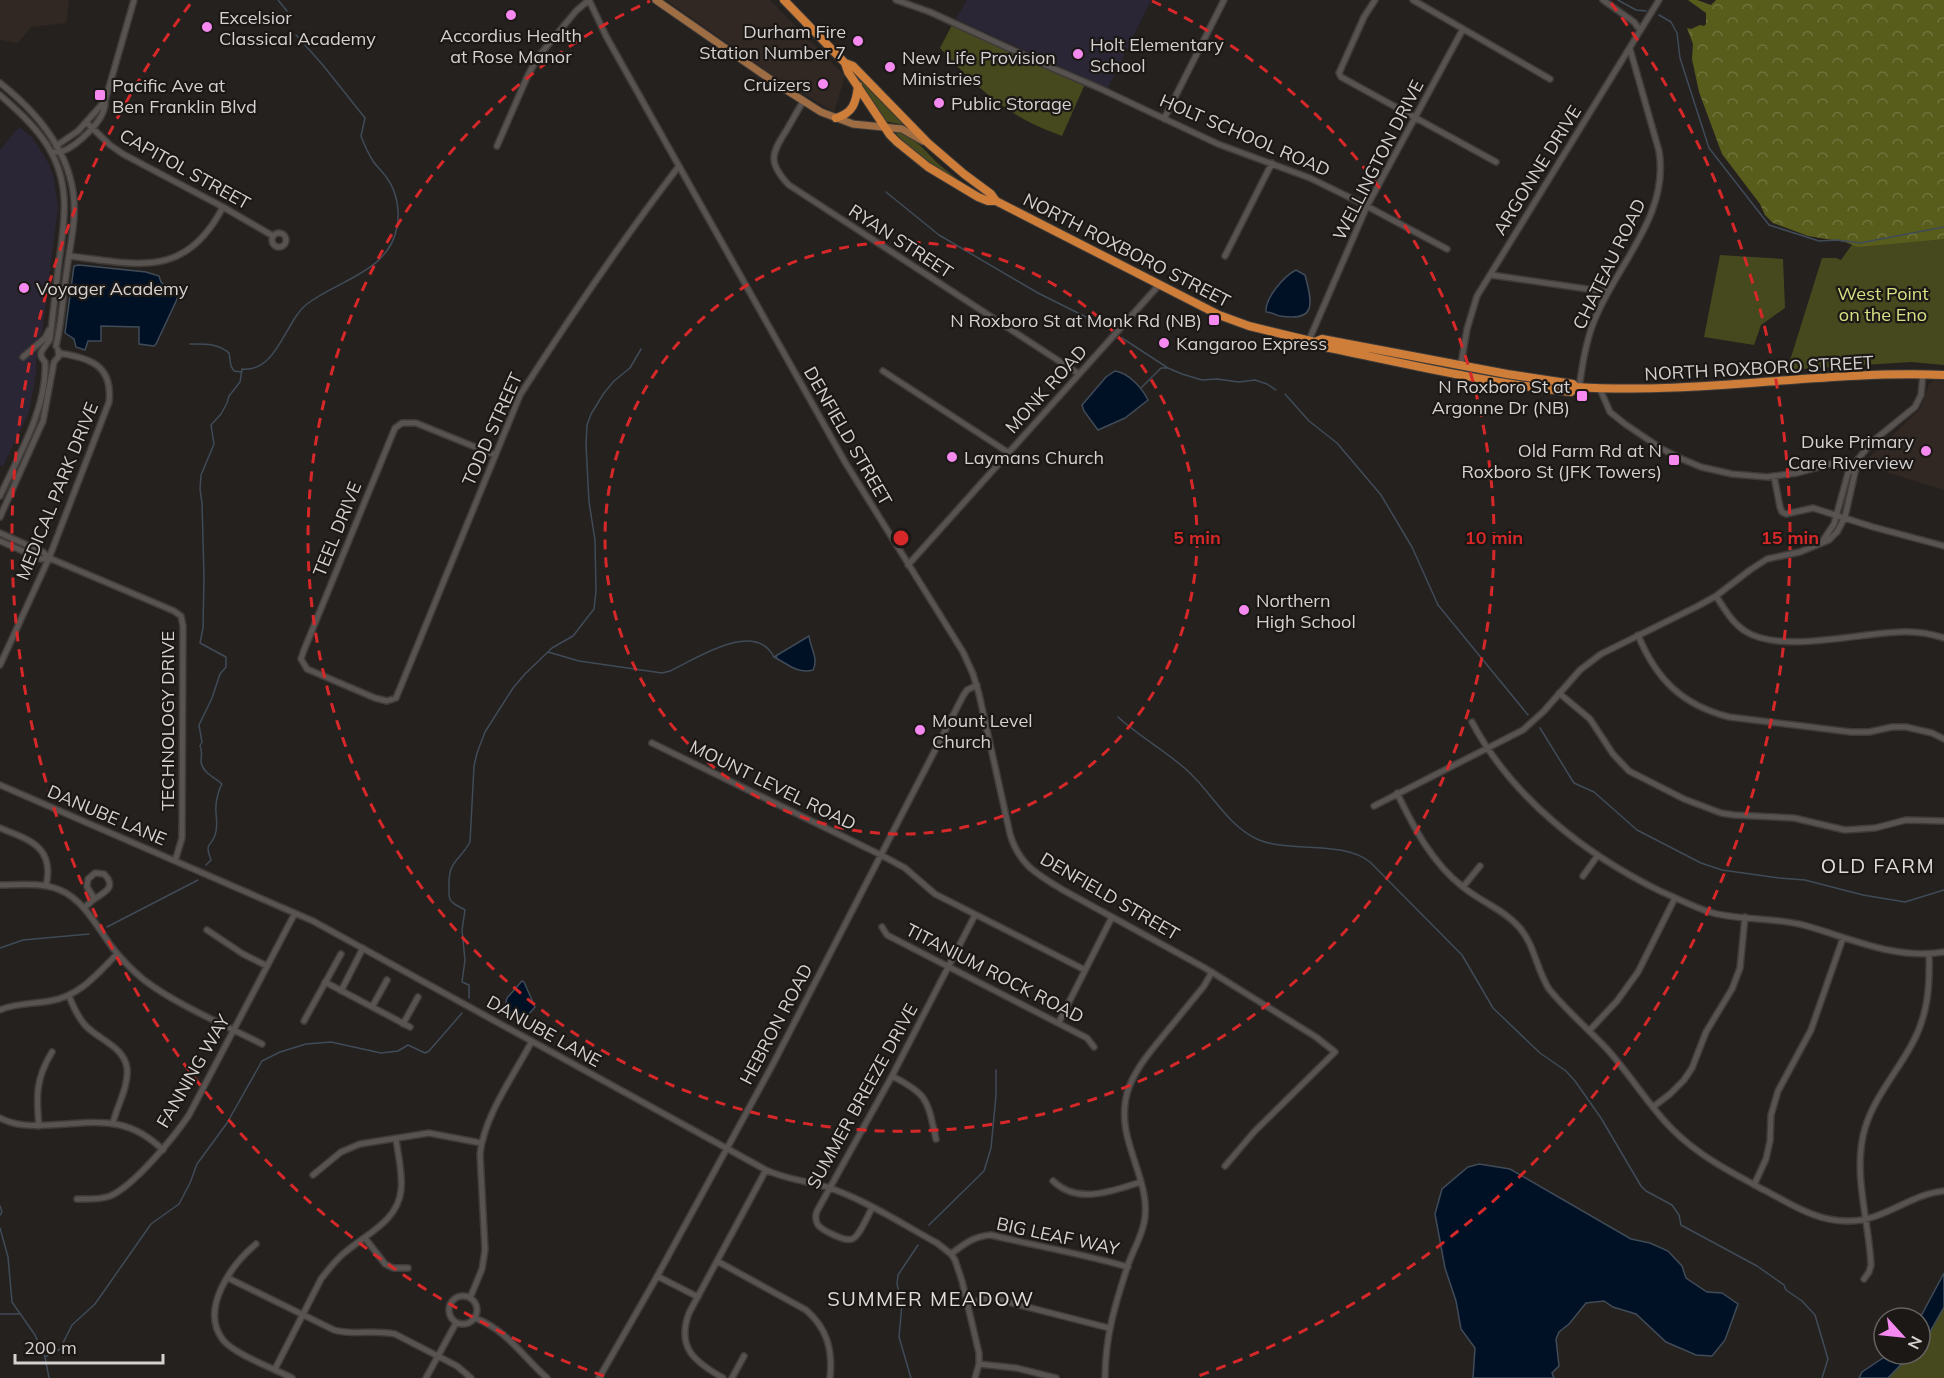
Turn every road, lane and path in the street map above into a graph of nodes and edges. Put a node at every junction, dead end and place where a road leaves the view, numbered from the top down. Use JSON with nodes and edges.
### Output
{"nodes":[{"id":1,"x":134,"y":0,"type":"edge"},
{"id":2,"x":589,"y":0,"type":"edge"},
{"id":3,"x":656,"y":0,"type":"edge"},
{"id":4,"x":784,"y":0,"type":"edge"},
{"id":5,"x":896,"y":0,"type":"edge"},
{"id":6,"x":1224,"y":0,"type":"edge"},
{"id":7,"x":1375,"y":0,"type":"edge"},
{"id":8,"x":1413,"y":0,"type":"edge"},
{"id":9,"x":1603,"y":0,"type":"edge"},
{"id":10,"x":1659,"y":0,"type":"edge"},
{"id":11,"x":1463,"y":29,"type":"junction"},
{"id":12,"x":1640,"y":30,"type":"junction"},
{"id":13,"x":1630,"y":49,"type":"junction"},
{"id":14,"x":845,"y":63,"type":"junction"},
{"id":15,"x":1550,"y":79,"type":"dead end"},
{"id":16,"x":0,"y":83,"type":"edge"},
{"id":17,"x":858,"y":86,"type":"junction"},
{"id":18,"x":0,"y":94,"type":"edge"},
{"id":19,"x":105,"y":101,"type":"junction"},
{"id":20,"x":803,"y":102,"type":"junction"},
{"id":21,"x":836,"y":118,"type":"junction"},
{"id":22,"x":1415,"y":118,"type":"junction"},
{"id":23,"x":1164,"y":119,"type":"junction"},
{"id":24,"x":87,"y":123,"type":"junction"},
{"id":25,"x":885,"y":128,"type":"junction"},
{"id":26,"x":92,"y":129,"type":"junction"},
{"id":27,"x":928,"y":143,"type":"junction"},
{"id":28,"x":57,"y":145,"type":"junction"},
{"id":29,"x":497,"y":146,"type":"dead end"},
{"id":30,"x":51,"y":152,"type":"junction"},
{"id":31,"x":60,"y":152,"type":"junction"},
{"id":32,"x":1496,"y":162,"type":"dead end"},
{"id":33,"x":1272,"y":164,"type":"junction"},
{"id":34,"x":679,"y":166,"type":"junction"},
{"id":35,"x":996,"y":201,"type":"junction"},
{"id":36,"x":1367,"y":206,"type":"junction"},
{"id":37,"x":223,"y":207,"type":"junction"},
{"id":38,"x":273,"y":236,"type":"dead end"},
{"id":39,"x":1447,"y":249,"type":"dead end"},
{"id":40,"x":69,"y":256,"type":"junction"},
{"id":41,"x":1225,"y":256,"type":"dead end"},
{"id":42,"x":1491,"y":275,"type":"junction"},
{"id":43,"x":1159,"y":285,"type":"junction"},
{"id":44,"x":1608,"y":292,"type":"junction"},
{"id":45,"x":52,"y":320,"type":"junction"},
{"id":46,"x":1312,"y":341,"type":"junction"},
{"id":47,"x":47,"y":345,"type":"junction"},
{"id":48,"x":56,"y":346,"type":"junction"},
{"id":49,"x":59,"y":353,"type":"junction"},
{"id":50,"x":23,"y":357,"type":"dead end"},
{"id":51,"x":45,"y":362,"type":"junction"},
{"id":52,"x":54,"y":362,"type":"junction"},
{"id":53,"x":1461,"y":364,"type":"junction"},
{"id":54,"x":1413,"y":365,"type":"junction"},
{"id":55,"x":883,"y":371,"type":"dead end"},
{"id":56,"x":1079,"y":374,"type":"junction"},
{"id":57,"x":1507,"y":374,"type":"junction"},
{"id":58,"x":1923,"y":374,"type":"junction"},
{"id":59,"x":1460,"y":375,"type":"junction"},
{"id":60,"x":1944,"y":375,"type":"edge"},
{"id":61,"x":1578,"y":388,"type":"junction"},
{"id":62,"x":1600,"y":389,"type":"junction"},
{"id":63,"x":1009,"y":453,"type":"junction"},
{"id":64,"x":495,"y":455,"type":"junction"},
{"id":65,"x":1856,"y":466,"type":"junction"},
{"id":66,"x":1774,"y":476,"type":"junction"},
{"id":67,"x":0,"y":496,"type":"edge"},
{"id":68,"x":1838,"y":515,"type":"junction"},
{"id":69,"x":1845,"y":517,"type":"junction"},
{"id":70,"x":0,"y":518,"type":"edge"},
{"id":71,"x":0,"y":533,"type":"edge"},
{"id":72,"x":0,"y":541,"type":"edge"},
{"id":73,"x":1822,"y":543,"type":"junction"},
{"id":74,"x":1944,"y":546,"type":"edge"},
{"id":75,"x":49,"y":558,"type":"junction"},
{"id":76,"x":908,"y":565,"type":"junction"},
{"id":77,"x":1716,"y":596,"type":"junction"},
{"id":78,"x":1638,"y":635,"type":"junction"},
{"id":79,"x":1944,"y":638,"type":"edge"},
{"id":80,"x":0,"y":665,"type":"edge"},
{"id":81,"x":977,"y":685,"type":"junction"},
{"id":82,"x":1559,"y":693,"type":"junction"},
{"id":83,"x":396,"y":698,"type":"joint"},
{"id":84,"x":1472,"y":722,"type":"dead end"},
{"id":85,"x":1944,"y":739,"type":"edge"},
{"id":86,"x":652,"y":743,"type":"dead end"},
{"id":87,"x":1486,"y":749,"type":"junction"},
{"id":88,"x":0,"y":785,"type":"edge"},
{"id":89,"x":1397,"y":794,"type":"junction"},
{"id":90,"x":1374,"y":806,"type":"dead end"},
{"id":91,"x":1944,"y":820,"type":"edge"},
{"id":92,"x":0,"y":828,"type":"edge"},
{"id":93,"x":881,"y":855,"type":"junction"},
{"id":94,"x":1599,"y":855,"type":"junction"},
{"id":95,"x":175,"y":861,"type":"junction"},
{"id":96,"x":1480,"y":866,"type":"dead end"},
{"id":97,"x":1583,"y":876,"type":"dead end"},
{"id":98,"x":0,"y":885,"type":"edge"},
{"id":99,"x":46,"y":886,"type":"junction"},
{"id":100,"x":1463,"y":887,"type":"junction"},
{"id":101,"x":94,"y":898,"type":"junction"},
{"id":102,"x":1676,"y":898,"type":"junction"},
{"id":103,"x":84,"y":909,"type":"junction"},
{"id":104,"x":295,"y":913,"type":"junction"},
{"id":105,"x":975,"y":915,"type":"junction"},
{"id":106,"x":1112,"y":917,"type":"junction"},
{"id":107,"x":1745,"y":917,"type":"junction"},
{"id":108,"x":882,"y":927,"type":"dead end"},
{"id":109,"x":207,"y":930,"type":"dead end"},
{"id":110,"x":1843,"y":938,"type":"junction"},
{"id":111,"x":363,"y":948,"type":"junction"},
{"id":112,"x":1944,"y":952,"type":"edge"},
{"id":113,"x":117,"y":954,"type":"junction"},
{"id":114,"x":341,"y":954,"type":"dead end"},
{"id":115,"x":1929,"y":954,"type":"junction"},
{"id":116,"x":267,"y":966,"type":"junction"},
{"id":117,"x":949,"y":966,"type":"junction"},
{"id":118,"x":1085,"y":970,"type":"junction"},
{"id":119,"x":1212,"y":972,"type":"junction"},
{"id":120,"x":387,"y":980,"type":"dead end"},
{"id":121,"x":325,"y":982,"type":"junction"},
{"id":122,"x":340,"y":991,"type":"junction"},
{"id":123,"x":69,"y":996,"type":"junction"},
{"id":124,"x":418,"y":997,"type":"dead end"},
{"id":125,"x":372,"y":1007,"type":"junction"},
{"id":126,"x":0,"y":1010,"type":"edge"},
{"id":127,"x":304,"y":1021,"type":"dead end"},
{"id":128,"x":1059,"y":1022,"type":"junction"},
{"id":129,"x":404,"y":1024,"type":"junction"},
{"id":130,"x":410,"y":1027,"type":"dead end"},
{"id":131,"x":234,"y":1030,"type":"junction"},
{"id":132,"x":1589,"y":1031,"type":"junction"},
{"id":133,"x":532,"y":1041,"type":"junction"},
{"id":134,"x":262,"y":1044,"type":"dead end"},
{"id":135,"x":1094,"y":1047,"type":"dead end"},
{"id":136,"x":52,"y":1052,"type":"dead end"},
{"id":137,"x":892,"y":1076,"type":"junction"},
{"id":138,"x":1653,"y":1107,"type":"junction"},
{"id":139,"x":0,"y":1118,"type":"edge"},
{"id":140,"x":114,"y":1123,"type":"junction"},
{"id":141,"x":39,"y":1126,"type":"junction"},
{"id":142,"x":396,"y":1138,"type":"junction"},
{"id":143,"x":936,"y":1140,"type":"dead end"},
{"id":144,"x":481,"y":1143,"type":"junction"},
{"id":145,"x":727,"y":1148,"type":"junction"},
{"id":146,"x":162,"y":1150,"type":"junction"},
{"id":147,"x":1225,"y":1166,"type":"dead end"},
{"id":148,"x":766,"y":1170,"type":"junction"},
{"id":149,"x":313,"y":1175,"type":"dead end"},
{"id":150,"x":1053,"y":1181,"type":"dead end"},
{"id":151,"x":1141,"y":1182,"type":"junction"},
{"id":152,"x":1754,"y":1185,"type":"junction"},
{"id":153,"x":829,"y":1188,"type":"junction"},
{"id":154,"x":1944,"y":1191,"type":"edge"},
{"id":155,"x":77,"y":1199,"type":"dead end"},
{"id":156,"x":872,"y":1208,"type":"junction"},
{"id":157,"x":1867,"y":1219,"type":"junction"},
{"id":158,"x":365,"y":1238,"type":"junction"},
{"id":159,"x":256,"y":1244,"type":"dead end"},
{"id":160,"x":951,"y":1254,"type":"junction"},
{"id":161,"x":717,"y":1261,"type":"junction"},
{"id":162,"x":1128,"y":1267,"type":"junction"},
{"id":163,"x":408,"y":1268,"type":"dead end"},
{"id":164,"x":657,"y":1276,"type":"junction"},
{"id":165,"x":228,"y":1278,"type":"junction"},
{"id":166,"x":1864,"y":1279,"type":"dead end"},
{"id":167,"x":698,"y":1297,"type":"junction"},
{"id":168,"x":470,"y":1298,"type":"junction"},
{"id":169,"x":968,"y":1304,"type":"junction"},
{"id":170,"x":303,"y":1315,"type":"junction"},
{"id":171,"x":476,"y":1318,"type":"junction"},
{"id":172,"x":456,"y":1323,"type":"junction"},
{"id":173,"x":1109,"y":1328,"type":"junction"},
{"id":174,"x":438,"y":1355,"type":"junction"},
{"id":175,"x":744,"y":1356,"type":"dead end"},
{"id":176,"x":979,"y":1364,"type":"junction"},
{"id":177,"x":275,"y":1369,"type":"junction"},
{"id":178,"x":1047,"y":1377,"type":"edge"},
{"id":179,"x":292,"y":1378,"type":"edge"},
{"id":180,"x":426,"y":1378,"type":"edge"},
{"id":181,"x":471,"y":1378,"type":"edge"},
{"id":182,"x":547,"y":1378,"type":"edge"},
{"id":183,"x":599,"y":1378,"type":"edge"},
{"id":184,"x":723,"y":1378,"type":"edge"},
{"id":185,"x":732,"y":1378,"type":"edge"},
{"id":186,"x":830,"y":1378,"type":"edge"},
{"id":187,"x":975,"y":1378,"type":"edge"},
{"id":188,"x":1056,"y":1378,"type":"edge"},
{"id":189,"x":1105,"y":1378,"type":"edge"}],
"edges":[{"from":1,"to":19,"type":"street"},
{"from":2,"to":29,"type":"street"},
{"from":2,"to":34,"type":"street","name":"DENFIELD STREET"},
{"from":3,"to":20,"type":"main road","name":"NORTH ROXBORO STREET"},
{"from":4,"to":14,"type":"highway"},
{"from":5,"to":23,"type":"street","name":"HOLT SCHOOL ROAD"},
{"from":6,"to":23,"type":"street"},
{"from":7,"to":22,"type":"street"},
{"from":8,"to":11,"type":"street"},
{"from":9,"to":12,"type":"street"},
{"from":10,"to":12,"type":"street","name":"ARGONNE DRIVE"},
{"from":11,"to":15,"type":"street"},
{"from":11,"to":22,"type":"street","name":"WELLINGTON DRIVE"},
{"from":12,"to":13,"type":"street","name":"ARGONNE DRIVE"},
{"from":13,"to":42,"type":"street","name":"ARGONNE DRIVE"},
{"from":13,"to":44,"type":"street","name":"CHATEAU ROAD"},
{"from":14,"to":17,"type":"highway"},
{"from":14,"to":27,"type":"highway"},
{"from":16,"to":28,"type":"street"},
{"from":17,"to":21,"type":"highway"},
{"from":17,"to":25,"type":"highway"},
{"from":18,"to":30,"type":"street"},
{"from":19,"to":24,"type":"street"},
{"from":19,"to":26,"type":"street"},
{"from":20,"to":21,"type":"main road","name":"NORTH ROXBORO STREET"},
{"from":20,"to":56,"type":"street","name":"RYAN STREET"},
{"from":21,"to":25,"type":"main road","name":"NORTH ROXBORO STREET"},
{"from":22,"to":32,"type":"street"},
{"from":22,"to":36,"type":"street","name":"WELLINGTON DRIVE"},
{"from":23,"to":33,"type":"street","name":"HOLT SCHOOL ROAD"},
{"from":24,"to":26,"type":"street","name":"CAPITOL STREET"},
{"from":24,"to":28,"type":"street"},
{"from":25,"to":27,"type":"main road","name":"NORTH ROXBORO STREET"},
{"from":25,"to":35,"type":"highway","name":"NORTH ROXBORO STREET"},
{"from":26,"to":31,"type":"street"},
{"from":26,"to":37,"type":"street","name":"CAPITOL STREET"},
{"from":27,"to":35,"type":"highway","name":"NORTH ROXBORO STREET"},
{"from":28,"to":30,"type":"street"},
{"from":28,"to":31,"type":"street"},
{"from":30,"to":31,"type":"street"},
{"from":30,"to":45,"type":"street"},
{"from":31,"to":40,"type":"street"},
{"from":33,"to":36,"type":"street","name":"HOLT SCHOOL ROAD"},
{"from":33,"to":41,"type":"street"},
{"from":34,"to":64,"type":"street","name":"TODD STREET"},
{"from":34,"to":76,"type":"street","name":"DENFIELD STREET"},
{"from":35,"to":43,"type":"highway","name":"NORTH ROXBORO STREET"},
{"from":36,"to":39,"type":"street","name":"HOLT SCHOOL ROAD"},
{"from":36,"to":46,"type":"street","name":"WELLINGTON DRIVE"},
{"from":37,"to":38,"type":"street","name":"CAPITOL STREET"},
{"from":37,"to":40,"type":"street"},
{"from":40,"to":48,"type":"street"},
{"from":42,"to":44,"type":"street"},
{"from":42,"to":53,"type":"street","name":"ARGONNE DRIVE"},
{"from":43,"to":46,"type":"highway","name":"NORTH ROXBORO STREET"},
{"from":43,"to":56,"type":"street","name":"MONK ROAD"},
{"from":44,"to":61,"type":"street","name":"CHATEAU ROAD"},
{"from":45,"to":47,"type":"street"},
{"from":45,"to":50,"type":"street"},
{"from":46,"to":53,"type":"highway","name":"NORTH ROXBORO STREET"},
{"from":46,"to":54,"type":"highway","name":"NORTH ROXBORO STREET"},
{"from":47,"to":48,"type":"street"},
{"from":47,"to":51,"type":"street"},
{"from":48,"to":49,"type":"street"},
{"from":49,"to":52,"type":"street"},
{"from":49,"to":75,"type":"street","name":"MEDICAL PARK DRIVE"},
{"from":51,"to":52,"type":"street"},
{"from":51,"to":67,"type":"street"},
{"from":52,"to":70,"type":"street"},
{"from":53,"to":54,"type":"highway"},
{"from":53,"to":57,"type":"highway","name":"NORTH ROXBORO STREET"},
{"from":54,"to":59,"type":"highway","name":"NORTH ROXBORO STREET"},
{"from":55,"to":63,"type":"street"},
{"from":56,"to":63,"type":"street","name":"MONK ROAD"},
{"from":57,"to":59,"type":"highway"},
{"from":57,"to":61,"type":"highway","name":"NORTH ROXBORO STREET"},
{"from":58,"to":60,"type":"highway","name":"NORTH ROXBORO STREET"},
{"from":58,"to":62,"type":"highway","name":"NORTH ROXBORO STREET"},
{"from":58,"to":65,"type":"street"},
{"from":59,"to":61,"type":"highway","name":"NORTH ROXBORO STREET"},
{"from":61,"to":62,"type":"highway","name":"NORTH ROXBORO STREET"},
{"from":62,"to":66,"type":"street"},
{"from":63,"to":76,"type":"street","name":"MONK ROAD"},
{"from":64,"to":83,"type":"street","name":"TODD STREET"},
{"from":64,"to":83,"type":"street","name":"TEEL DRIVE"},
{"from":65,"to":66,"type":"street"},
{"from":65,"to":68,"type":"street"},
{"from":65,"to":69,"type":"street"},
{"from":66,"to":68,"type":"street"},
{"from":68,"to":69,"type":"street"},
{"from":68,"to":73,"type":"street"},
{"from":69,"to":73,"type":"street"},
{"from":69,"to":74,"type":"street"},
{"from":71,"to":75,"type":"street","name":"TECHNOLOGY DRIVE"},
{"from":72,"to":75,"type":"street","name":"TECHNOLOGY DRIVE"},
{"from":73,"to":77,"type":"street"},
{"from":75,"to":80,"type":"street","name":"MEDICAL PARK DRIVE"},
{"from":75,"to":95,"type":"street","name":"TECHNOLOGY DRIVE"},
{"from":76,"to":81,"type":"street","name":"DENFIELD STREET"},
{"from":77,"to":78,"type":"street"},
{"from":77,"to":79,"type":"street"},
{"from":78,"to":82,"type":"street"},
{"from":78,"to":85,"type":"street"},
{"from":81,"to":93,"type":"street","name":"HEBRON ROAD"},
{"from":81,"to":106,"type":"street","name":"DENFIELD STREET"},
{"from":82,"to":87,"type":"street"},
{"from":82,"to":91,"type":"street"},
{"from":84,"to":87,"type":"street"},
{"from":86,"to":93,"type":"street","name":"MOUNT LEVEL ROAD"},
{"from":87,"to":89,"type":"street"},
{"from":87,"to":94,"type":"street"},
{"from":88,"to":95,"type":"street","name":"DANUBE LANE"},
{"from":89,"to":90,"type":"street"},
{"from":89,"to":100,"type":"street"},
{"from":92,"to":99,"type":"street"},
{"from":93,"to":105,"type":"street","name":"MOUNT LEVEL ROAD"},
{"from":93,"to":145,"type":"street","name":"HEBRON ROAD"},
{"from":94,"to":97,"type":"street"},
{"from":94,"to":102,"type":"street"},
{"from":95,"to":104,"type":"street","name":"DANUBE LANE"},
{"from":96,"to":100,"type":"street"},
{"from":98,"to":99,"type":"street"},
{"from":99,"to":103,"type":"street"},
{"from":100,"to":132,"type":"street"},
{"from":101,"to":101,"type":"street"},
{"from":101,"to":103,"type":"street"},
{"from":102,"to":107,"type":"street"},
{"from":102,"to":132,"type":"street"},
{"from":103,"to":113,"type":"street"},
{"from":104,"to":111,"type":"street","name":"DANUBE LANE"},
{"from":104,"to":116,"type":"street","name":"FANNING WAY"},
{"from":105,"to":117,"type":"street","name":"SUMMER BREEZE DRIVE"},
{"from":105,"to":118,"type":"street","name":"MOUNT LEVEL ROAD"},
{"from":106,"to":118,"type":"street"},
{"from":106,"to":119,"type":"street","name":"DENFIELD STREET"},
{"from":107,"to":110,"type":"street"},
{"from":107,"to":138,"type":"street"},
{"from":108,"to":117,"type":"street","name":"TITANIUM ROCK ROAD"},
{"from":109,"to":116,"type":"street"},
{"from":110,"to":115,"type":"street"},
{"from":110,"to":152,"type":"street"},
{"from":111,"to":122,"type":"street"},
{"from":111,"to":133,"type":"street","name":"DANUBE LANE"},
{"from":112,"to":115,"type":"street"},
{"from":113,"to":123,"type":"street"},
{"from":113,"to":131,"type":"street"},
{"from":114,"to":121,"type":"street"},
{"from":115,"to":157,"type":"street"},
{"from":116,"to":131,"type":"street","name":"FANNING WAY"},
{"from":117,"to":128,"type":"street","name":"TITANIUM ROCK ROAD"},
{"from":117,"to":137,"type":"street","name":"SUMMER BREEZE DRIVE"},
{"from":118,"to":128,"type":"street"},
{"from":119,"to":147,"type":"street","name":"DENFIELD STREET"},
{"from":119,"to":151,"type":"street"},
{"from":120,"to":125,"type":"street"},
{"from":121,"to":122,"type":"street"},
{"from":121,"to":127,"type":"street"},
{"from":122,"to":125,"type":"street"},
{"from":123,"to":126,"type":"street"},
{"from":123,"to":140,"type":"street"},
{"from":124,"to":129,"type":"street"},
{"from":125,"to":129,"type":"street"},
{"from":128,"to":135,"type":"street","name":"TITANIUM ROCK ROAD"},
{"from":129,"to":130,"type":"street"},
{"from":131,"to":134,"type":"street"},
{"from":131,"to":146,"type":"street","name":"FANNING WAY"},
{"from":132,"to":138,"type":"street"},
{"from":133,"to":144,"type":"street"},
{"from":133,"to":145,"type":"street","name":"DANUBE LANE"},
{"from":136,"to":141,"type":"street"},
{"from":137,"to":143,"type":"street"},
{"from":137,"to":153,"type":"street","name":"SUMMER BREEZE DRIVE"},
{"from":138,"to":152,"type":"street"},
{"from":139,"to":141,"type":"street"},
{"from":140,"to":141,"type":"street"},
{"from":140,"to":146,"type":"street"},
{"from":142,"to":144,"type":"street"},
{"from":142,"to":149,"type":"street"},
{"from":142,"to":158,"type":"street"},
{"from":144,"to":168,"type":"street"},
{"from":145,"to":148,"type":"street","name":"DANUBE LANE"},
{"from":145,"to":164,"type":"street","name":"HEBRON ROAD"},
{"from":146,"to":155,"type":"street","name":"FANNING WAY"},
{"from":148,"to":153,"type":"street","name":"DANUBE LANE"},
{"from":148,"to":161,"type":"street"},
{"from":150,"to":151,"type":"street"},
{"from":151,"to":162,"type":"street"},
{"from":152,"to":157,"type":"street"},
{"from":153,"to":156,"type":"street","name":"DANUBE LANE"},
{"from":153,"to":156,"type":"street","name":"SUMMER BREEZE DRIVE"},
{"from":154,"to":157,"type":"street"},
{"from":156,"to":160,"type":"street","name":"DANUBE LANE"},
{"from":157,"to":166,"type":"street"},
{"from":158,"to":163,"type":"street"},
{"from":158,"to":170,"type":"street"},
{"from":159,"to":165,"type":"street"},
{"from":160,"to":162,"type":"street","name":"BIG LEAF WAY"},
{"from":160,"to":169,"type":"street"},
{"from":161,"to":167,"type":"street"},
{"from":161,"to":186,"type":"street"},
{"from":162,"to":173,"type":"street"},
{"from":164,"to":167,"type":"street"},
{"from":164,"to":183,"type":"street","name":"HEBRON ROAD"},
{"from":165,"to":170,"type":"street"},
{"from":165,"to":177,"type":"street"},
{"from":167,"to":184,"type":"street"},
{"from":168,"to":171,"type":"street"},
{"from":168,"to":172,"type":"street"},
{"from":169,"to":173,"type":"street"},
{"from":169,"to":176,"type":"street"},
{"from":170,"to":174,"type":"street"},
{"from":170,"to":177,"type":"street"},
{"from":171,"to":172,"type":"street"},
{"from":171,"to":182,"type":"street"},
{"from":172,"to":174,"type":"street"},
{"from":173,"to":189,"type":"street"},
{"from":174,"to":180,"type":"street"},
{"from":174,"to":181,"type":"street"},
{"from":175,"to":185,"type":"street"},
{"from":176,"to":178,"type":"street"},
{"from":176,"to":187,"type":"street"},
{"from":177,"to":179,"type":"street"},
{"from":178,"to":188,"type":"street"}]}
